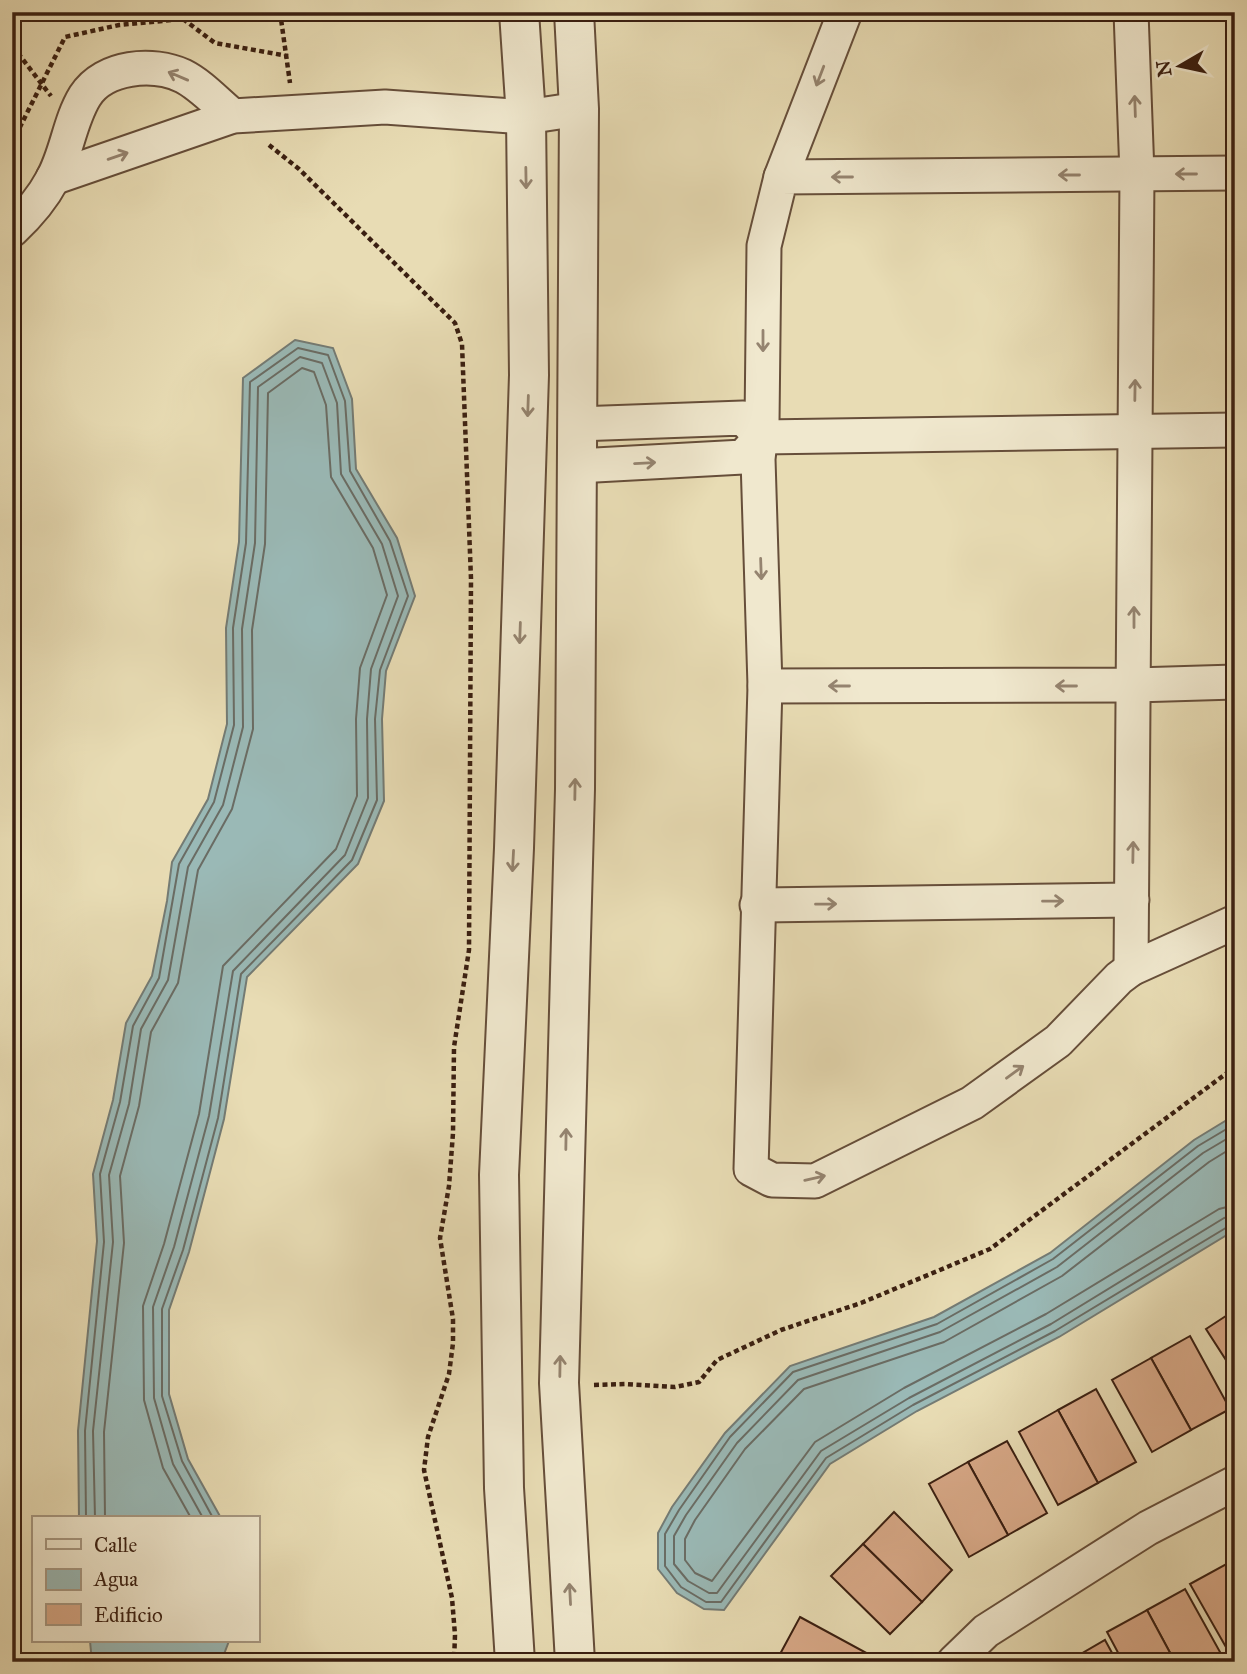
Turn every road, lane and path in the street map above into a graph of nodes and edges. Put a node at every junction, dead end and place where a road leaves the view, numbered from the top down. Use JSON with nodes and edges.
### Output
{"nodes":[{"id":1,"x":280,"y":12,"type":"edge"},
{"id":2,"x":519,"y":12,"type":"edge"},
{"id":3,"x":573,"y":12,"type":"edge"},
{"id":4,"x":845,"y":12,"type":"edge"},
{"id":5,"x":1131,"y":12,"type":"edge"},
{"id":6,"x":579,"y":109,"type":"junction"},
{"id":7,"x":293,"y":112,"type":"junction"},
{"id":8,"x":233,"y":116,"type":"junction"},
{"id":9,"x":526,"y":117,"type":"junction"},
{"id":10,"x":1235,"y":173,"type":"edge"},
{"id":11,"x":1137,"y":174,"type":"junction"},
{"id":12,"x":780,"y":177,"type":"junction"},
{"id":13,"x":53,"y":178,"type":"junction"},
{"id":14,"x":12,"y":230,"type":"edge"},
{"id":15,"x":577,"y":424,"type":"junction"},
{"id":16,"x":1235,"y":430,"type":"edge"},
{"id":17,"x":1134,"y":432,"type":"junction"},
{"id":18,"x":761,"y":437,"type":"junction"},
{"id":19,"x":577,"y":466,"type":"junction"},
{"id":20,"x":1235,"y":682,"type":"edge"},
{"id":21,"x":1135,"y":685,"type":"junction"},
{"id":22,"x":765,"y":686,"type":"junction"},
{"id":23,"x":1132,"y":900,"type":"junction"},
{"id":24,"x":757,"y":905,"type":"junction"},
{"id":25,"x":1235,"y":922,"type":"edge"},
{"id":26,"x":1131,"y":969,"type":"junction"},
{"id":27,"x":1235,"y":1067,"type":"edge"},
{"id":28,"x":594,"y":1385,"type":"dead end"},
{"id":29,"x":1235,"y":1483,"type":"edge"},
{"id":30,"x":454,"y":1662,"type":"edge"},
{"id":31,"x":515,"y":1662,"type":"edge"},
{"id":32,"x":575,"y":1662,"type":"edge"},
{"id":33,"x":954,"y":1662,"type":"edge"}],
"edges":[{"from":1,"to":7,"type":"path"},
{"from":2,"to":9,"type":"street"},
{"from":3,"to":6,"type":"street"},
{"from":4,"to":12,"type":"street","one_way":true},
{"from":11,"to":5,"type":"street","one_way":true},
{"from":6,"to":9,"type":"street"},
{"from":6,"to":15,"type":"street"},
{"from":7,"to":8,"type":"street"},
{"from":7,"to":9,"type":"street"},
{"from":13,"to":8,"type":"street","one_way":true},
{"from":8,"to":13,"type":"street","one_way":true},
{"from":8,"to":30,"type":"path"},
{"from":9,"to":31,"type":"street","one_way":true},
{"from":10,"to":11,"type":"street","one_way":true},
{"from":11,"to":12,"type":"street","one_way":true},
{"from":17,"to":11,"type":"street","one_way":true},
{"from":12,"to":18,"type":"street","one_way":true},
{"from":13,"to":14,"type":"street"},
{"from":15,"to":18,"type":"street"},
{"from":15,"to":19,"type":"street"},
{"from":16,"to":17,"type":"street"},
{"from":17,"to":18,"type":"street"},
{"from":21,"to":17,"type":"street","one_way":true},
{"from":19,"to":18,"type":"street","one_way":true},
{"from":18,"to":22,"type":"street","one_way":true},
{"from":32,"to":19,"type":"street","one_way":true},
{"from":20,"to":21,"type":"street"},
{"from":21,"to":22,"type":"street","one_way":true},
{"from":23,"to":21,"type":"street","one_way":true},
{"from":22,"to":24,"type":"street"},
{"from":24,"to":23,"type":"street","one_way":true},
{"from":23,"to":26,"type":"street"},
{"from":24,"to":26,"type":"street","one_way":true},
{"from":25,"to":26,"type":"street"},
{"from":27,"to":28,"type":"path"},
{"from":29,"to":33,"type":"street"}]}
